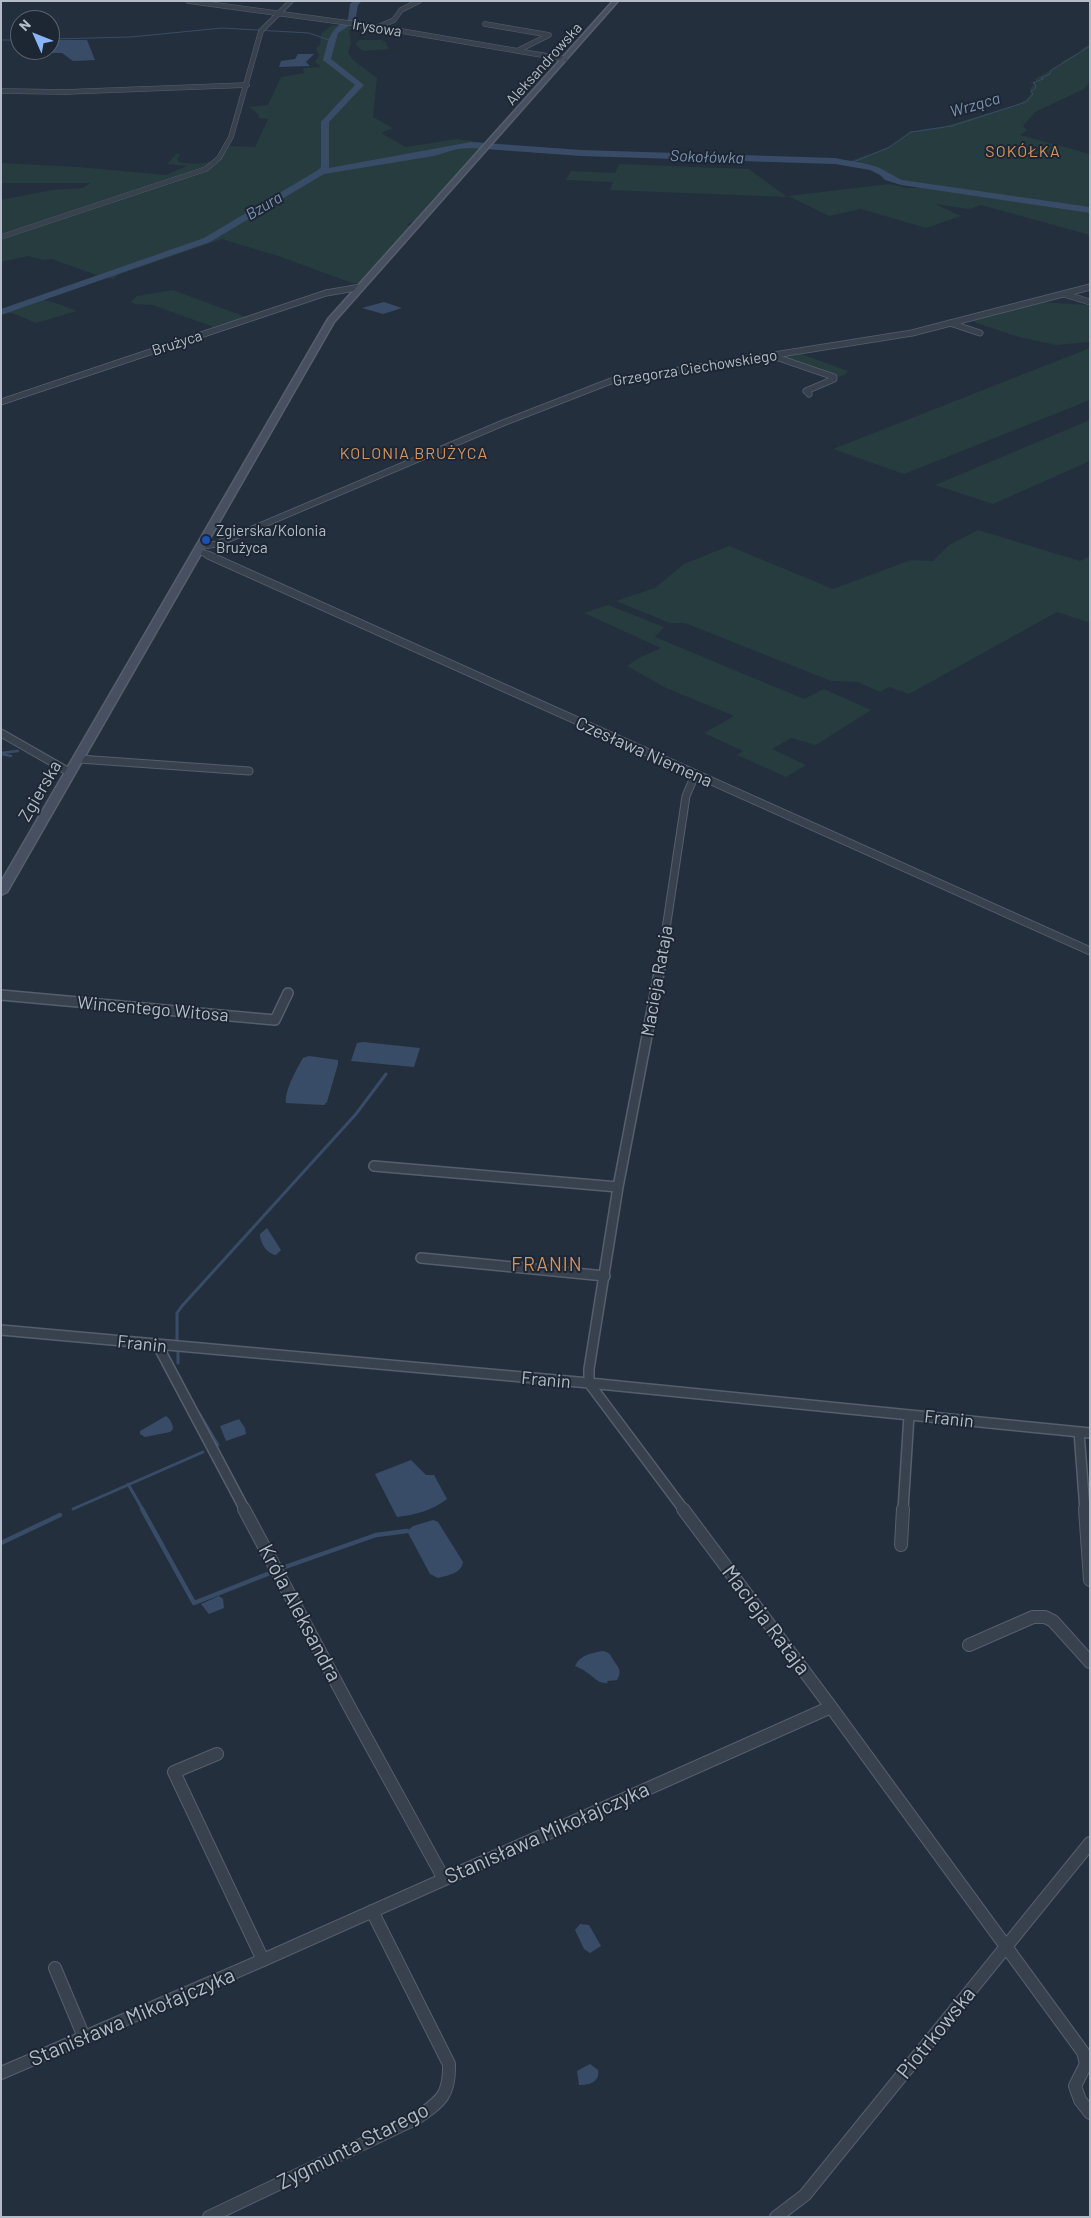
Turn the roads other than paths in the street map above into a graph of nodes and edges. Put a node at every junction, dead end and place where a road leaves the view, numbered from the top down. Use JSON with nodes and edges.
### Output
{"nodes":[{"id":1,"x":188,"y":1,"type":"edge"},
{"id":2,"x":290,"y":1,"type":"edge"},
{"id":3,"x":419,"y":1,"type":"edge"},
{"id":4,"x":616,"y":1,"type":"edge"},
{"id":5,"x":277,"y":14,"type":"junction"},
{"id":6,"x":485,"y":24,"type":"dead end"},
{"id":7,"x":378,"y":27,"type":"junction"},
{"id":8,"x":517,"y":51,"type":"junction"},
{"id":9,"x":565,"y":59,"type":"junction"},
{"id":10,"x":247,"y":85,"type":"junction"},
{"id":11,"x":1,"y":91,"type":"edge"},
{"id":12,"x":1,"y":237,"type":"edge"},
{"id":13,"x":357,"y":287,"type":"junction"},
{"id":14,"x":1090,"y":287,"type":"edge"},
{"id":15,"x":1064,"y":294,"type":"junction"},
{"id":16,"x":1090,"y":302,"type":"edge"},
{"id":17,"x":950,"y":323,"type":"junction"},
{"id":18,"x":980,"y":333,"type":"dead end"},
{"id":19,"x":771,"y":355,"type":"junction"},
{"id":20,"x":809,"y":394,"type":"dead end"},
{"id":21,"x":1,"y":402,"type":"edge"},
{"id":22,"x":201,"y":549,"type":"junction"},
{"id":23,"x":1,"y":733,"type":"edge"},
{"id":24,"x":79,"y":759,"type":"junction"},
{"id":25,"x":249,"y":771,"type":"dead end"},
{"id":26,"x":71,"y":772,"type":"junction"},
{"id":27,"x":695,"y":775,"type":"junction"},
{"id":28,"x":1,"y":892,"type":"edge"},
{"id":29,"x":1090,"y":951,"type":"edge"},
{"id":30,"x":288,"y":993,"type":"dead end"},
{"id":31,"x":1,"y":995,"type":"edge"},
{"id":32,"x":374,"y":1166,"type":"dead end"},
{"id":33,"x":618,"y":1187,"type":"junction"},
{"id":34,"x":421,"y":1258,"type":"dead end"},
{"id":35,"x":605,"y":1276,"type":"junction"},
{"id":36,"x":1,"y":1330,"type":"edge"},
{"id":37,"x":158,"y":1346,"type":"junction"},
{"id":38,"x":589,"y":1383,"type":"junction"},
{"id":39,"x":909,"y":1415,"type":"junction"},
{"id":40,"x":1084,"y":1432,"type":"edge"},
{"id":41,"x":901,"y":1545,"type":"dead end"},
{"id":42,"x":1090,"y":1580,"type":"edge"},
{"id":43,"x":969,"y":1645,"type":"dead end"},
{"id":44,"x":1090,"y":1662,"type":"edge"},
{"id":45,"x":831,"y":1708,"type":"junction"},
{"id":46,"x":217,"y":1754,"type":"dead end"},
{"id":47,"x":1090,"y":1842,"type":"edge"},
{"id":48,"x":444,"y":1879,"type":"junction"},
{"id":49,"x":372,"y":1911,"type":"junction"},
{"id":50,"x":1006,"y":1946,"type":"junction"},
{"id":51,"x":263,"y":1960,"type":"junction"},
{"id":52,"x":55,"y":1968,"type":"dead end"},
{"id":53,"x":84,"y":2037,"type":"junction"},
{"id":54,"x":1,"y":2073,"type":"edge"},
{"id":55,"x":1090,"y":2113,"type":"edge"},
{"id":56,"x":208,"y":2217,"type":"edge"},
{"id":57,"x":776,"y":2217,"type":"edge"}],
"edges":[{"from":1,"to":5,"type":"street","name":"Irysowa"},
{"from":2,"to":5,"type":"street"},
{"from":3,"to":7,"type":"street"},
{"from":4,"to":9,"type":"main road","name":"Aleksandrowska"},
{"from":5,"to":7,"type":"street","name":"Irysowa"},
{"from":5,"to":10,"type":"street"},
{"from":6,"to":8,"type":"street"},
{"from":7,"to":8,"type":"street","name":"Irysowa"},
{"from":8,"to":9,"type":"street","name":"Irysowa"},
{"from":9,"to":13,"type":"main road","name":"Aleksandrowska"},
{"from":10,"to":11,"type":"street"},
{"from":10,"to":12,"type":"street"},
{"from":13,"to":21,"type":"street","name":"Brużyca"},
{"from":13,"to":22,"type":"main road","name":"Aleksandrowska"},
{"from":14,"to":15,"type":"street","name":"Grzegorza Ciechowskiego"},
{"from":15,"to":16,"type":"street"},
{"from":15,"to":17,"type":"street","name":"Grzegorza Ciechowskiego"},
{"from":17,"to":18,"type":"street"},
{"from":17,"to":19,"type":"street","name":"Grzegorza Ciechowskiego"},
{"from":19,"to":20,"type":"street"},
{"from":19,"to":22,"type":"street","name":"Grzegorza Ciechowskiego"},
{"from":22,"to":24,"type":"main road","name":"Zgierska"},
{"from":22,"to":27,"type":"street","name":"Czesława Niemena"},
{"from":23,"to":26,"type":"street"},
{"from":24,"to":25,"type":"street"},
{"from":24,"to":26,"type":"main road","name":"Zgierska"},
{"from":26,"to":28,"type":"main road","name":"Zgierska"},
{"from":27,"to":29,"type":"street","name":"Czesława Niemena"},
{"from":27,"to":33,"type":"street","name":"Macieja Rataja"},
{"from":30,"to":31,"type":"street","name":"Wincentego Witosa"},
{"from":32,"to":33,"type":"street"},
{"from":33,"to":35,"type":"street","name":"Macieja Rataja"},
{"from":34,"to":35,"type":"street"},
{"from":35,"to":38,"type":"street","name":"Macieja Rataja"},
{"from":36,"to":37,"type":"street","name":"Franin"},
{"from":37,"to":38,"type":"street","name":"Franin"},
{"from":37,"to":48,"type":"street","name":"Króla Aleksandra"},
{"from":38,"to":39,"type":"street","name":"Franin"},
{"from":38,"to":45,"type":"street","name":"Macieja Rataja"},
{"from":39,"to":40,"type":"street","name":"Franin"},
{"from":39,"to":41,"type":"street"},
{"from":40,"to":42,"type":"street"},
{"from":43,"to":44,"type":"street"},
{"from":45,"to":48,"type":"street","name":"Stanisława Mikołajczyka"},
{"from":45,"to":50,"type":"street","name":"Macieja Rataja"},
{"from":46,"to":51,"type":"street"},
{"from":47,"to":50,"type":"street","name":"Piotrkowska"},
{"from":48,"to":49,"type":"street","name":"Stanisława Mikołajczyka"},
{"from":49,"to":51,"type":"street","name":"Stanisława Mikołajczyka"},
{"from":49,"to":56,"type":"street","name":"Zygmunta Starego"},
{"from":50,"to":55,"type":"street","name":"Macieja Rataja"},
{"from":50,"to":57,"type":"street","name":"Piotrkowska"},
{"from":51,"to":53,"type":"street","name":"Stanisława Mikołajczyka"},
{"from":52,"to":53,"type":"street"},
{"from":53,"to":54,"type":"street","name":"Stanisława Mikołajczyka"}]}
